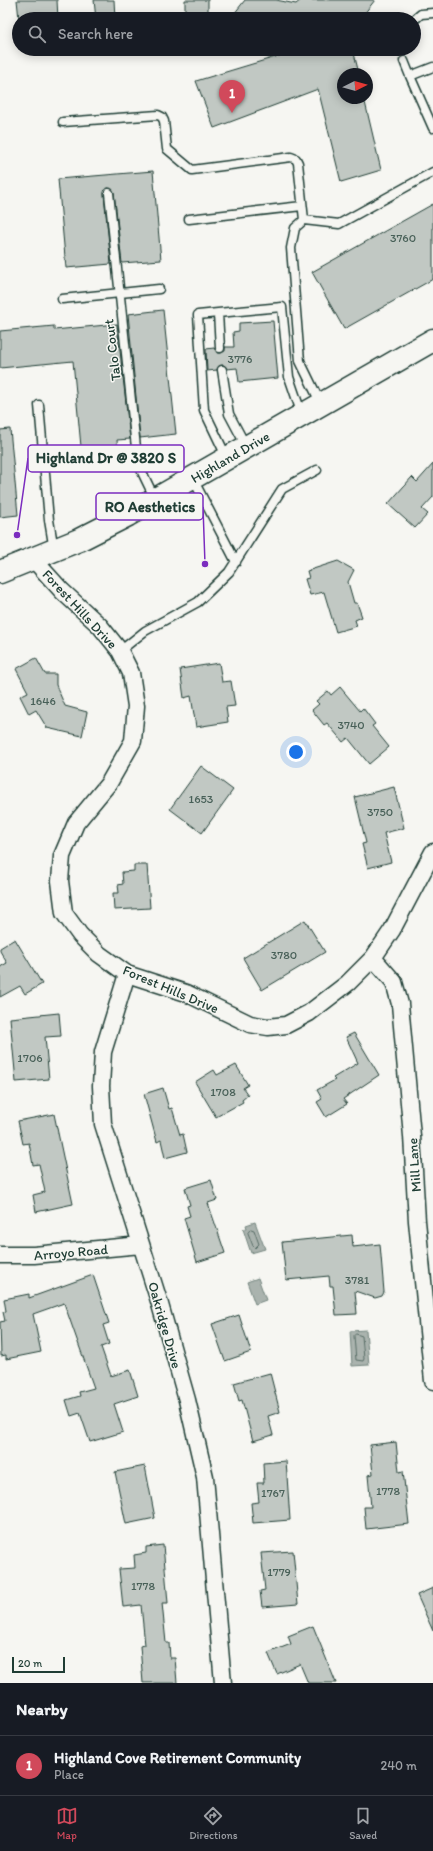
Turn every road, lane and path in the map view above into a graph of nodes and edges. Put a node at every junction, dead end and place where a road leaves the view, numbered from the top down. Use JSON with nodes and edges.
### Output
{"nodes":[{"id":1,"x":433,"y":13,"type":"edge"},
{"id":2,"x":421,"y":14,"type":"edge"},
{"id":3,"x":404,"y":61,"type":"dead end"},
{"id":4,"x":433,"y":67,"type":"edge"},
{"id":5,"x":410,"y":76,"type":"junction"},
{"id":6,"x":63,"y":122,"type":"dead end"},
{"id":7,"x":433,"y":128,"type":"edge"},
{"id":8,"x":433,"y":172,"type":"edge"},
{"id":9,"x":109,"y":193,"type":"dead end"},
{"id":10,"x":302,"y":206,"type":"junction"},
{"id":11,"x":189,"y":219,"type":"dead end"},
{"id":12,"x":304,"y":220,"type":"junction"},
{"id":13,"x":159,"y":289,"type":"dead end"},
{"id":14,"x":118,"y":294,"type":"junction"},
{"id":15,"x":62,"y":299,"type":"dead end"},
{"id":16,"x":218,"y":313,"type":"junction"},
{"id":17,"x":433,"y":340,"type":"edge"},
{"id":18,"x":220,"y":348,"type":"dead end"},
{"id":19,"x":222,"y":370,"type":"dead end"},
{"id":20,"x":322,"y":404,"type":"junction"},
{"id":21,"x":39,"y":405,"type":"dead end"},
{"id":22,"x":303,"y":415,"type":"junction"},
{"id":23,"x":247,"y":447,"type":"junction"},
{"id":24,"x":227,"y":459,"type":"junction"},
{"id":25,"x":317,"y":470,"type":"dead end"},
{"id":26,"x":193,"y":478,"type":"junction"},
{"id":27,"x":155,"y":500,"type":"junction"},
{"id":28,"x":54,"y":551,"type":"junction"},
{"id":29,"x":34,"y":560,"type":"junction"},
{"id":30,"x":236,"y":562,"type":"junction"},
{"id":31,"x":0,"y":572,"type":"edge"},
{"id":32,"x":120,"y":651,"type":"junction"},
{"id":33,"x":433,"y":852,"type":"edge"},
{"id":34,"x":373,"y":958,"type":"junction"},
{"id":35,"x":127,"y":974,"type":"junction"},
{"id":36,"x":141,"y":1245,"type":"junction"},
{"id":37,"x":0,"y":1255,"type":"edge"},
{"id":38,"x":433,"y":1381,"type":"edge"},
{"id":39,"x":223,"y":1683,"type":"edge"}],
"edges":[{"from":1,"to":2,"type":"lane"},
{"from":3,"to":5,"type":"lane"},
{"from":4,"to":5,"type":"lane"},
{"from":5,"to":7,"type":"lane"},
{"from":6,"to":10,"type":"lane"},
{"from":8,"to":12,"type":"lane"},
{"from":9,"to":14,"type":"lane","name":"Talo Court"},
{"from":10,"to":11,"type":"lane"},
{"from":10,"to":12,"type":"lane"},
{"from":12,"to":20,"type":"lane"},
{"from":13,"to":14,"type":"lane"},
{"from":14,"to":15,"type":"lane"},
{"from":14,"to":27,"type":"lane","name":"Talo Court"},
{"from":16,"to":18,"type":"lane"},
{"from":16,"to":22,"type":"lane"},
{"from":16,"to":24,"type":"lane"},
{"from":17,"to":20,"type":"main road","name":"Highland Drive"},
{"from":19,"to":23,"type":"lane"},
{"from":20,"to":22,"type":"main road","name":"Highland Drive"},
{"from":21,"to":28,"type":"lane"},
{"from":22,"to":23,"type":"main road","name":"Highland Drive"},
{"from":23,"to":24,"type":"main road","name":"Highland Drive"},
{"from":24,"to":26,"type":"main road","name":"Highland Drive"},
{"from":25,"to":30,"type":"lane"},
{"from":26,"to":27,"type":"main road","name":"Highland Drive"},
{"from":26,"to":30,"type":"lane"},
{"from":27,"to":28,"type":"main road","name":"Highland Drive"},
{"from":28,"to":29,"type":"main road","name":"Highland Drive"},
{"from":29,"to":31,"type":"main road","name":"Highland Drive"},
{"from":29,"to":32,"type":"street","name":"Forest Hills Drive"},
{"from":30,"to":32,"type":"lane"},
{"from":32,"to":35,"type":"street","name":"Forest Hills Drive"},
{"from":33,"to":34,"type":"street","name":"Forest Hills Drive"},
{"from":34,"to":35,"type":"street","name":"Forest Hills Drive"},
{"from":34,"to":38,"type":"street","name":"Mill Lane"},
{"from":35,"to":36,"type":"street","name":"Oakridge Drive"},
{"from":36,"to":37,"type":"street","name":"Arroyo Road"},
{"from":36,"to":39,"type":"street","name":"Oakridge Drive"}]}
